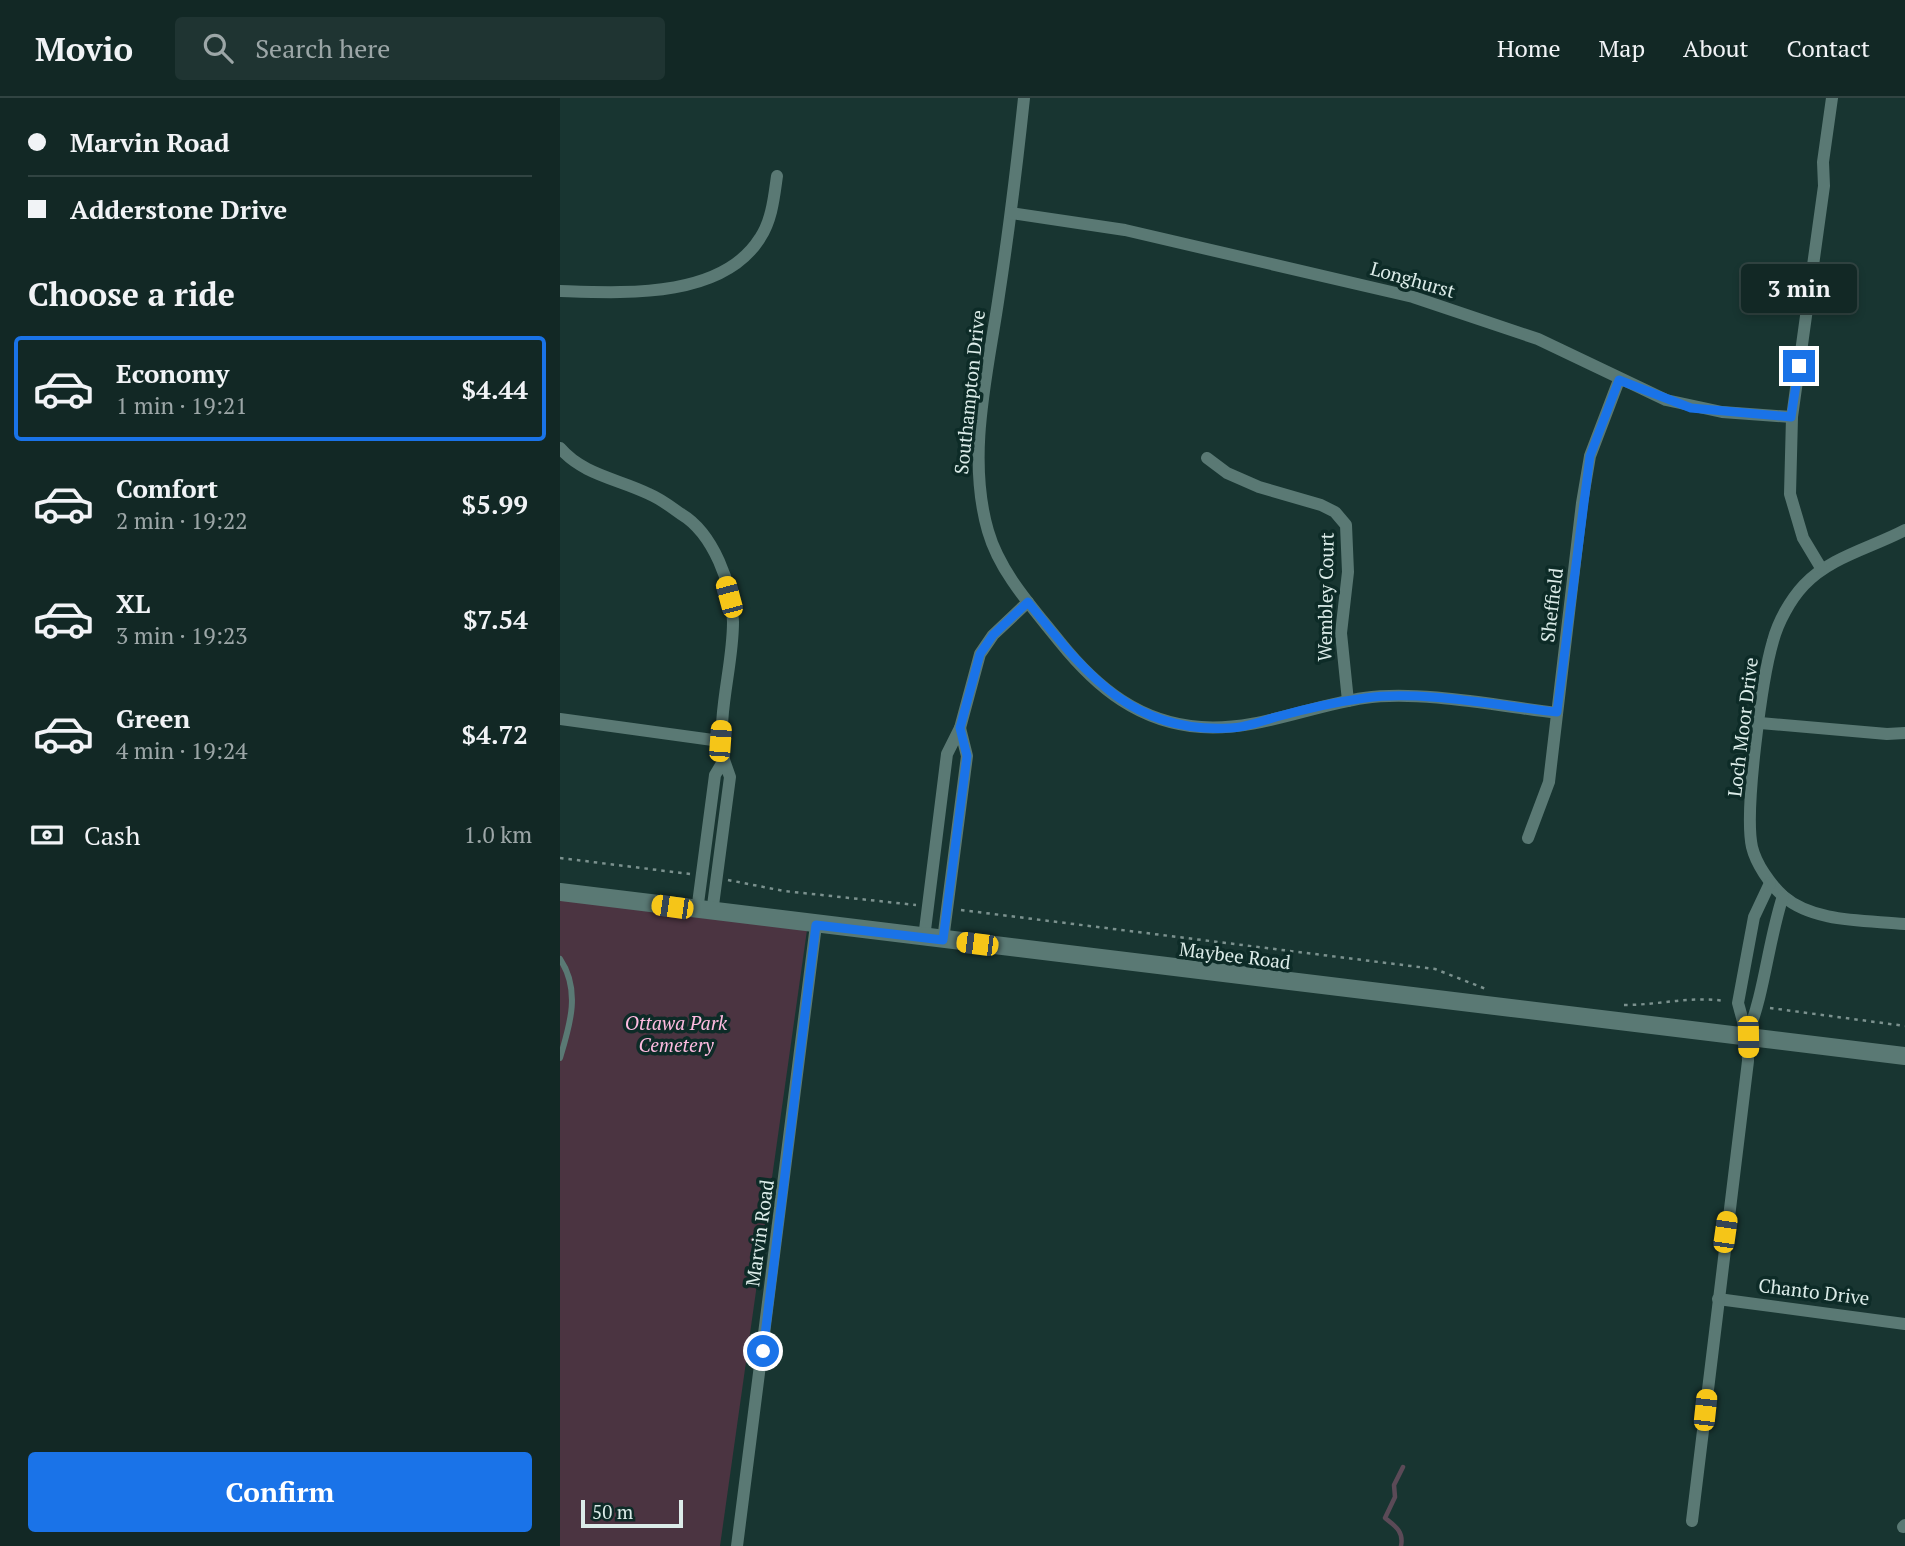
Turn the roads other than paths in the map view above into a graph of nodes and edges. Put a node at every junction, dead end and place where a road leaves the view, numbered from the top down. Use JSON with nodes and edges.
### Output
{"nodes":[{"id":1,"x":1024,"y":98,"type":"edge"},
{"id":2,"x":1832,"y":98,"type":"edge"},
{"id":3,"x":777,"y":176,"type":"dead end"},
{"id":4,"x":1011,"y":213,"type":"junction"},
{"id":5,"x":560,"y":291,"type":"edge"},
{"id":6,"x":1619,"y":380,"type":"junction"},
{"id":7,"x":1791,"y":417,"type":"junction"},
{"id":8,"x":560,"y":448,"type":"edge"},
{"id":9,"x":1207,"y":458,"type":"dead end"},
{"id":10,"x":1905,"y":530,"type":"edge"},
{"id":11,"x":1821,"y":568,"type":"junction"},
{"id":12,"x":1028,"y":602,"type":"junction"},
{"id":13,"x":1348,"y":701,"type":"junction"},
{"id":14,"x":1557,"y":712,"type":"junction"},
{"id":15,"x":560,"y":719,"type":"edge"},
{"id":16,"x":1760,"y":723,"type":"junction"},
{"id":17,"x":960,"y":728,"type":"junction"},
{"id":18,"x":1905,"y":733,"type":"edge"},
{"id":19,"x":720,"y":741,"type":"junction"},
{"id":20,"x":724,"y":760,"type":"junction"},
{"id":21,"x":939,"y":820,"type":"junction"},
{"id":22,"x":958,"y":822,"type":"junction"},
{"id":23,"x":708,"y":825,"type":"junction"},
{"id":24,"x":723,"y":827,"type":"junction"},
{"id":25,"x":1528,"y":838,"type":"dead end"},
{"id":26,"x":1770,"y":883,"type":"junction"},
{"id":27,"x":560,"y":892,"type":"edge"},
{"id":28,"x":1783,"y":896,"type":"junction"},
{"id":29,"x":704,"y":912,"type":"junction"},
{"id":30,"x":1905,"y":924,"type":"edge"},
{"id":31,"x":816,"y":925,"type":"junction"},
{"id":32,"x":924,"y":938,"type":"junction"},
{"id":33,"x":1749,"y":939,"type":"junction"},
{"id":34,"x":943,"y":940,"type":"junction"},
{"id":35,"x":1770,"y":943,"type":"junction"},
{"id":36,"x":560,"y":959,"type":"edge"},
{"id":37,"x":1748,"y":1037,"type":"junction"},
{"id":38,"x":1905,"y":1056,"type":"edge"},
{"id":39,"x":560,"y":1058,"type":"edge"},
{"id":40,"x":1718,"y":1299,"type":"junction"},
{"id":41,"x":1905,"y":1324,"type":"edge"},
{"id":42,"x":1692,"y":1521,"type":"dead end"},
{"id":43,"x":737,"y":1546,"type":"edge"}],
"edges":[{"from":1,"to":4,"type":"street","name":"Southampton Drive"},
{"from":2,"to":7,"type":"street"},
{"from":3,"to":5,"type":"street"},
{"from":4,"to":6,"type":"street","name":"Longhurst"},
{"from":4,"to":12,"type":"street","name":"Southampton Drive"},
{"from":6,"to":7,"type":"street","name":"Longhurst"},
{"from":6,"to":14,"type":"street","name":"Sheffield"},
{"from":7,"to":11,"type":"street"},
{"from":8,"to":19,"type":"street"},
{"from":9,"to":13,"type":"street","name":"Wembley Court"},
{"from":10,"to":11,"type":"street"},
{"from":11,"to":16,"type":"street","name":"Loch Moor Drive"},
{"from":12,"to":13,"type":"street","name":"Southampton Drive"},
{"from":12,"to":17,"type":"street"},
{"from":13,"to":14,"type":"street","name":"Southampton Drive"},
{"from":14,"to":25,"type":"street","name":"Sheffield"},
{"from":15,"to":19,"type":"street"},
{"from":16,"to":18,"type":"street"},
{"from":16,"to":26,"type":"street","name":"Loch Moor Drive"},
{"from":17,"to":21,"type":"street"},
{"from":17,"to":22,"type":"street"},
{"from":19,"to":20,"type":"street"},
{"from":20,"to":23,"type":"street"},
{"from":20,"to":24,"type":"street"},
{"from":21,"to":22,"type":"street"},
{"from":21,"to":32,"type":"street"},
{"from":22,"to":34,"type":"street"},
{"from":23,"to":24,"type":"street"},
{"from":23,"to":29,"type":"street"},
{"from":24,"to":29,"type":"street"},
{"from":26,"to":28,"type":"street","name":"Loch Moor Drive"},
{"from":26,"to":33,"type":"street"},
{"from":27,"to":29,"type":"main road","name":"Maybee Road"},
{"from":28,"to":30,"type":"street","name":"Loch Moor Drive"},
{"from":28,"to":35,"type":"street"},
{"from":29,"to":31,"type":"main road","name":"Maybee Road"},
{"from":31,"to":32,"type":"main road","name":"Maybee Road"},
{"from":31,"to":43,"type":"street","name":"Marvin Road"},
{"from":32,"to":34,"type":"main road","name":"Maybee Road"},
{"from":33,"to":35,"type":"street"},
{"from":33,"to":37,"type":"street"},
{"from":34,"to":37,"type":"main road","name":"Maybee Road"},
{"from":35,"to":37,"type":"street"},
{"from":36,"to":39,"type":"lane"},
{"from":37,"to":38,"type":"main road","name":"Maybee Road"},
{"from":37,"to":40,"type":"street"},
{"from":40,"to":41,"type":"street","name":"Chanto Drive"},
{"from":40,"to":42,"type":"street"}]}
